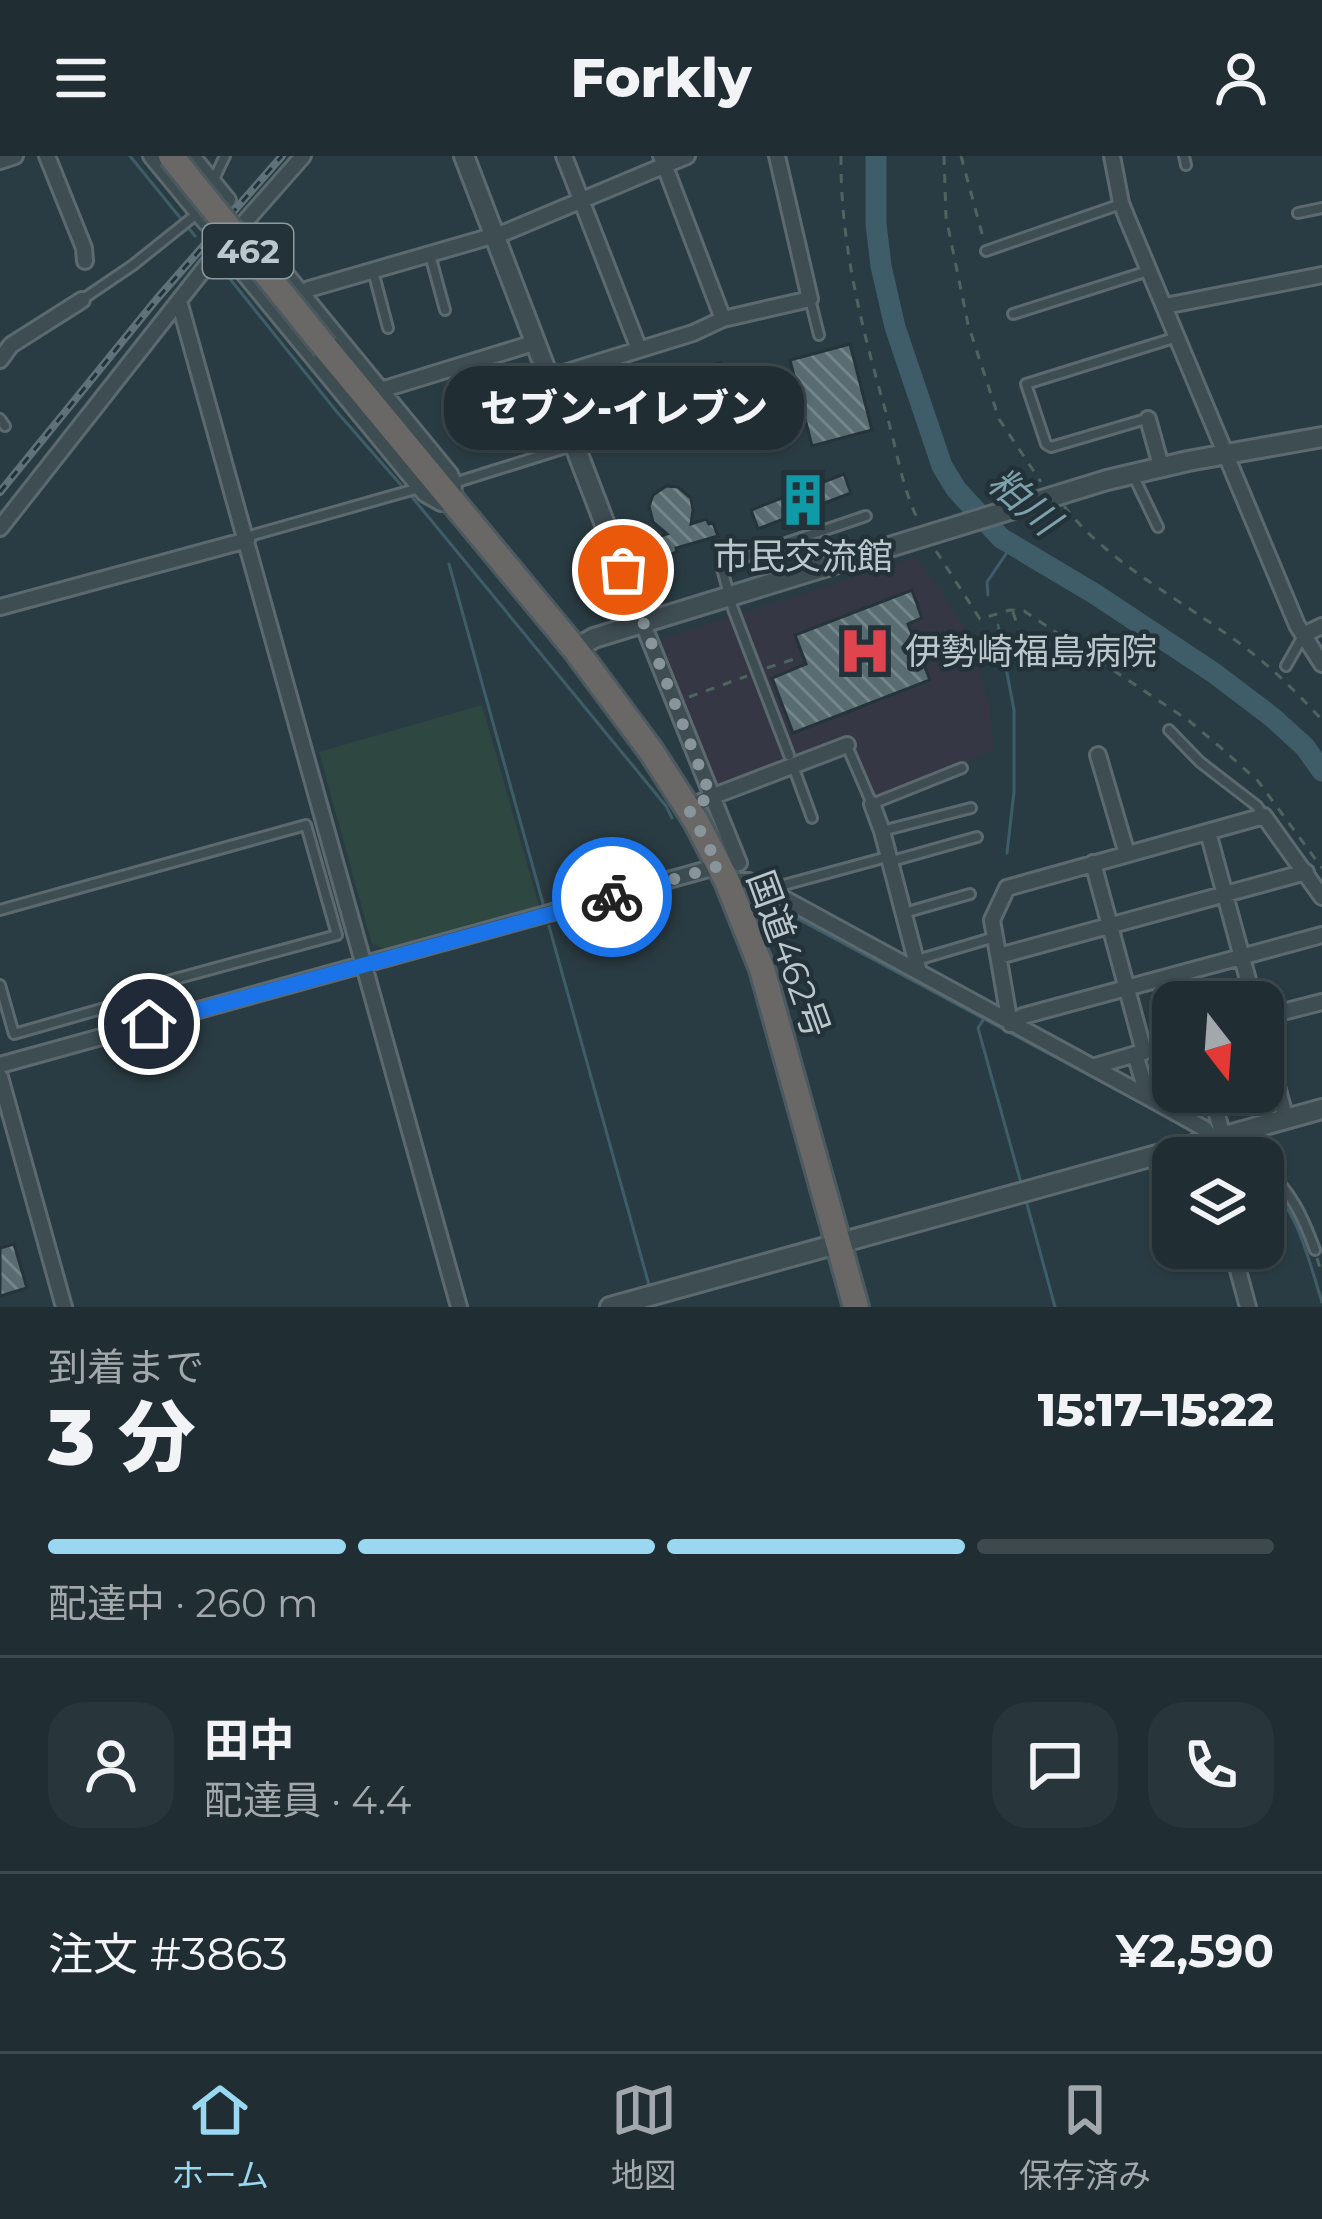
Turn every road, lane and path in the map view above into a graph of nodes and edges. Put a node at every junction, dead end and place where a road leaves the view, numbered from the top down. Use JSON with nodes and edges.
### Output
{"nodes":[{"id":1,"x":15,"y":156,"type":"edge"},
{"id":2,"x":47,"y":156,"type":"edge"},
{"id":3,"x":152,"y":156,"type":"edge"},
{"id":4,"x":171,"y":156,"type":"edge"},
{"id":5,"x":192,"y":156,"type":"edge"},
{"id":6,"x":225,"y":156,"type":"edge"},
{"id":7,"x":303,"y":156,"type":"edge"},
{"id":8,"x":464,"y":156,"type":"edge"},
{"id":9,"x":564,"y":156,"type":"edge"},
{"id":10,"x":687,"y":156,"type":"edge"},
{"id":11,"x":777,"y":156,"type":"edge"},
{"id":12,"x":841,"y":156,"type":"edge"},
{"id":13,"x":944,"y":156,"type":"edge"},
{"id":14,"x":962,"y":156,"type":"edge"},
{"id":15,"x":1112,"y":156,"type":"edge"},
{"id":16,"x":0,"y":161,"type":"edge"},
{"id":17,"x":663,"y":161,"type":"edge"},
{"id":18,"x":213,"y":181,"type":"junction"},
{"id":19,"x":228,"y":200,"type":"dead end"},
{"id":20,"x":582,"y":200,"type":"junction"},
{"id":21,"x":1121,"y":203,"type":"junction"},
{"id":22,"x":1322,"y":208,"type":"edge"},
{"id":23,"x":1298,"y":213,"type":"dead end"},
{"id":24,"x":197,"y":215,"type":"junction"},
{"id":25,"x":244,"y":224,"type":"junction"},
{"id":26,"x":494,"y":236,"type":"junction"},
{"id":27,"x":222,"y":248,"type":"junction"},
{"id":28,"x":986,"y":251,"type":"joint"},
{"id":29,"x":430,"y":256,"type":"junction"},
{"id":30,"x":85,"y":261,"type":"dead end"},
{"id":31,"x":373,"y":271,"type":"junction"},
{"id":32,"x":1150,"y":271,"type":"junction"},
{"id":33,"x":1322,"y":275,"type":"edge"},
{"id":34,"x":302,"y":294,"type":"junction"},
{"id":35,"x":810,"y":299,"type":"junction"},
{"id":36,"x":82,"y":300,"type":"joint"},
{"id":37,"x":179,"y":301,"type":"junction"},
{"id":38,"x":1165,"y":306,"type":"junction"},
{"id":39,"x":445,"y":310,"type":"dead end"},
{"id":40,"x":1012,"y":314,"type":"dead end"},
{"id":41,"x":723,"y":319,"type":"junction"},
{"id":42,"x":388,"y":328,"type":"dead end"},
{"id":43,"x":819,"y":335,"type":"dead end"},
{"id":44,"x":1178,"y":337,"type":"junction"},
{"id":45,"x":5,"y":342,"type":"edge"},
{"id":46,"x":537,"y":342,"type":"junction"},
{"id":47,"x":639,"y":349,"type":"junction"},
{"id":48,"x":0,"y":360,"type":"edge"},
{"id":49,"x":551,"y":377,"type":"junction"},
{"id":50,"x":381,"y":390,"type":"junction"},
{"id":51,"x":1148,"y":419,"type":"joint"},
{"id":52,"x":1322,"y":437,"type":"edge"},
{"id":53,"x":576,"y":444,"type":"junction"},
{"id":54,"x":1225,"y":454,"type":"junction"},
{"id":55,"x":1161,"y":466,"type":"junction"},
{"id":56,"x":1132,"y":473,"type":"junction"},
{"id":57,"x":419,"y":488,"type":"junction"},
{"id":58,"x":453,"y":492,"type":"junction"},
{"id":59,"x":1053,"y":497,"type":"junction"},
{"id":60,"x":866,"y":516,"type":"dead end"},
{"id":61,"x":1158,"y":527,"type":"dead end"},
{"id":62,"x":0,"y":529,"type":"edge"},
{"id":63,"x":928,"y":535,"type":"junction"},
{"id":64,"x":247,"y":540,"type":"junction"},
{"id":65,"x":730,"y":597,"type":"junction"},
{"id":66,"x":0,"y":607,"type":"edge"},
{"id":67,"x":1013,"y":610,"type":"junction"},
{"id":68,"x":644,"y":623,"type":"junction"},
{"id":69,"x":1322,"y":626,"type":"edge"},
{"id":70,"x":1304,"y":635,"type":"junction"},
{"id":71,"x":1022,"y":640,"type":"dead end"},
{"id":72,"x":575,"y":649,"type":"junction"},
{"id":73,"x":800,"y":657,"type":"dead end"},
{"id":74,"x":1322,"y":664,"type":"edge"},
{"id":75,"x":1286,"y":666,"type":"dead end"},
{"id":76,"x":758,"y":672,"type":"junction"},
{"id":77,"x":674,"y":703,"type":"junction"},
{"id":78,"x":1322,"y":720,"type":"edge"},
{"id":79,"x":1169,"y":730,"type":"dead end"},
{"id":80,"x":847,"y":746,"type":"joint"},
{"id":81,"x":1098,"y":755,"type":"dead end"},
{"id":82,"x":791,"y":760,"type":"junction"},
{"id":83,"x":962,"y":768,"type":"dead end"},
{"id":84,"x":700,"y":802,"type":"junction"},
{"id":85,"x":872,"y":804,"type":"junction"},
{"id":86,"x":971,"y":808,"type":"dead end"},
{"id":87,"x":1264,"y":816,"type":"junction"},
{"id":88,"x":812,"y":818,"type":"dead end"},
{"id":89,"x":325,"y":820,"type":"junction"},
{"id":90,"x":306,"y":825,"type":"junction"},
{"id":91,"x":882,"y":831,"type":"junction"},
{"id":92,"x":1208,"y":832,"type":"junction"},
{"id":93,"x":977,"y":837,"type":"dead end"},
{"id":94,"x":1126,"y":854,"type":"junction"},
{"id":95,"x":889,"y":859,"type":"junction"},
{"id":96,"x":1093,"y":863,"type":"junction"},
{"id":97,"x":728,"y":870,"type":"junction"},
{"id":98,"x":1314,"y":870,"type":"edge"},
{"id":99,"x":772,"y":892,"type":"junction"},
{"id":100,"x":970,"y":894,"type":"dead end"},
{"id":101,"x":1225,"y":895,"type":"junction"},
{"id":102,"x":1322,"y":897,"type":"edge"},
{"id":103,"x":0,"y":910,"type":"edge"},
{"id":104,"x":904,"y":913,"type":"junction"},
{"id":105,"x":1110,"y":927,"type":"junction"},
{"id":106,"x":1322,"y":935,"type":"edge"},
{"id":107,"x":995,"y":937,"type":"junction"},
{"id":108,"x":999,"y":956,"type":"junction"},
{"id":109,"x":1241,"y":957,"type":"junction"},
{"id":110,"x":366,"y":965,"type":"junction"},
{"id":111,"x":918,"y":966,"type":"junction"},
{"id":112,"x":1248,"y":981,"type":"edge"},
{"id":113,"x":0,"y":985,"type":"edge"},
{"id":114,"x":1126,"y":987,"type":"junction"},
{"id":115,"x":129,"y":1001,"type":"junction"},
{"id":116,"x":1322,"y":1002,"type":"edge"},
{"id":117,"x":1284,"y":1012,"type":"edge"},
{"id":118,"x":1010,"y":1024,"type":"junction"},
{"id":119,"x":136,"y":1028,"type":"junction"},
{"id":120,"x":1152,"y":1049,"type":"edge"},
{"id":121,"x":1139,"y":1053,"type":"junction"},
{"id":122,"x":0,"y":1065,"type":"edge"},
{"id":123,"x":1093,"y":1067,"type":"junction"},
{"id":124,"x":0,"y":1077,"type":"edge"},
{"id":125,"x":1148,"y":1097,"type":"junction"},
{"id":126,"x":1322,"y":1109,"type":"edge"},
{"id":127,"x":1284,"y":1112,"type":"edge"},
{"id":128,"x":1286,"y":1119,"type":"junction"},
{"id":129,"x":1211,"y":1137,"type":"edge"},
{"id":130,"x":1230,"y":1137,"type":"edge"},
{"id":131,"x":1152,"y":1159,"type":"edge"},
{"id":132,"x":1284,"y":1189,"type":"edge"},
{"id":133,"x":839,"y":1244,"type":"junction"},
{"id":134,"x":1315,"y":1250,"type":"joint"},
{"id":135,"x":1238,"y":1269,"type":"edge"},
{"id":136,"x":1322,"y":1275,"type":"edge"},
{"id":137,"x":64,"y":1307,"type":"edge"},
{"id":138,"x":459,"y":1307,"type":"edge"},
{"id":139,"x":610,"y":1307,"type":"edge"},
{"id":140,"x":856,"y":1307,"type":"edge"},
{"id":141,"x":1248,"y":1307,"type":"edge"}],
"edges":[{"from":1,"to":16,"type":"street"},
{"from":2,"to":30,"type":"street"},
{"from":3,"to":24,"type":"street"},
{"from":4,"to":58,"type":"highway","name":"国道462号","number":"462","bridge":true},
{"from":5,"to":18,"type":"street"},
{"from":6,"to":18,"type":"lane"},
{"from":7,"to":25,"type":"street"},
{"from":8,"to":26,"type":"street"},
{"from":9,"to":20,"type":"street"},
{"from":10,"to":17,"type":"street"},
{"from":11,"to":35,"type":"street"},
{"from":12,"to":63,"type":"path"},
{"from":13,"to":59,"type":"path"},
{"from":14,"to":28,"type":"path"},
{"from":15,"to":21,"type":"street"},
{"from":17,"to":20,"type":"street"},
{"from":17,"to":41,"type":"street"},
{"from":18,"to":19,"type":"street"},
{"from":18,"to":24,"type":"street"},
{"from":20,"to":26,"type":"street"},
{"from":20,"to":47,"type":"street"},
{"from":21,"to":28,"type":"lane"},
{"from":21,"to":32,"type":"street"},
{"from":22,"to":23,"type":"lane"},
{"from":24,"to":36,"type":"lane"},
{"from":25,"to":27,"type":"street"},
{"from":25,"to":34,"type":"street"},
{"from":26,"to":29,"type":"street"},
{"from":26,"to":46,"type":"street"},
{"from":27,"to":37,"type":"street"},
{"from":27,"to":57,"type":"street"},
{"from":29,"to":31,"type":"street"},
{"from":29,"to":39,"type":"lane"},
{"from":31,"to":34,"type":"street"},
{"from":31,"to":42,"type":"lane"},
{"from":32,"to":38,"type":"street"},
{"from":32,"to":40,"type":"lane"},
{"from":33,"to":38,"type":"street"},
{"from":34,"to":50,"type":"street"},
{"from":35,"to":41,"type":"street"},
{"from":35,"to":43,"type":"lane"},
{"from":36,"to":45,"type":"street"},
{"from":37,"to":62,"type":"street"},
{"from":37,"to":64,"type":"street"},
{"from":38,"to":44,"type":"street"},
{"from":41,"to":47,"type":"street"},
{"from":44,"to":51,"type":"lane"},
{"from":44,"to":54,"type":"street"},
{"from":45,"to":48,"type":"street"},
{"from":46,"to":49,"type":"street"},
{"from":46,"to":50,"type":"street"},
{"from":47,"to":49,"type":"street"},
{"from":49,"to":53,"type":"street"},
{"from":50,"to":58,"type":"street"},
{"from":51,"to":55,"type":"street"},
{"from":52,"to":54,"type":"street"},
{"from":53,"to":58,"type":"lane"},
{"from":53,"to":68,"type":"street"},
{"from":54,"to":55,"type":"street"},
{"from":54,"to":70,"type":"street"},
{"from":55,"to":56,"type":"street"},
{"from":56,"to":59,"type":"street"},
{"from":56,"to":61,"type":"lane"},
{"from":57,"to":58,"type":"street"},
{"from":57,"to":64,"type":"lane"},
{"from":58,"to":72,"type":"highway","name":"国道462号","number":"462"},
{"from":59,"to":63,"type":"street"},
{"from":59,"to":78,"type":"path"},
{"from":60,"to":65,"type":"lane"},
{"from":63,"to":65,"type":"street"},
{"from":63,"to":67,"type":"path"},
{"from":64,"to":66,"type":"street"},
{"from":64,"to":89,"type":"street"},
{"from":65,"to":68,"type":"street"},
{"from":65,"to":76,"type":"lane"},
{"from":67,"to":71,"type":"path"},
{"from":67,"to":98,"type":"path"},
{"from":68,"to":72,"type":"street"},
{"from":68,"to":77,"type":"street"},
{"from":69,"to":70,"type":"street"},
{"from":70,"to":74,"type":"street"},
{"from":70,"to":75,"type":"lane"},
{"from":72,"to":84,"type":"highway","name":"国道462号","number":"462"},
{"from":73,"to":76,"type":"path"},
{"from":76,"to":77,"type":"path"},
{"from":76,"to":82,"type":"lane"},
{"from":77,"to":84,"type":"street"},
{"from":79,"to":87,"type":"lane"},
{"from":80,"to":82,"type":"street"},
{"from":80,"to":85,"type":"lane"},
{"from":81,"to":94,"type":"street"},
{"from":82,"to":84,"type":"street"},
{"from":82,"to":88,"type":"lane"},
{"from":83,"to":85,"type":"lane"},
{"from":84,"to":97,"type":"highway","name":"国道462号","number":"462"},
{"from":85,"to":91,"type":"street"},
{"from":86,"to":91,"type":"lane"},
{"from":87,"to":92,"type":"street"},
{"from":87,"to":98,"type":"street"},
{"from":89,"to":90,"type":"lane"},
{"from":89,"to":110,"type":"street"},
{"from":90,"to":103,"type":"lane"},
{"from":90,"to":115,"type":"lane"},
{"from":91,"to":95,"type":"street"},
{"from":92,"to":94,"type":"street"},
{"from":92,"to":101,"type":"street"},
{"from":93,"to":95,"type":"lane"},
{"from":94,"to":96,"type":"street"},
{"from":95,"to":99,"type":"lane"},
{"from":95,"to":104,"type":"street"},
{"from":96,"to":105,"type":"street"},
{"from":96,"to":107,"type":"street"},
{"from":97,"to":99,"type":"street"},
{"from":97,"to":110,"type":"street"},
{"from":97,"to":133,"type":"highway","name":"国道462号","number":"462"},
{"from":98,"to":101,"type":"street"},
{"from":98,"to":102,"type":"street"},
{"from":99,"to":111,"type":"street"},
{"from":100,"to":104,"type":"lane"},
{"from":101,"to":105,"type":"street"},
{"from":101,"to":109,"type":"street"},
{"from":104,"to":111,"type":"street"},
{"from":105,"to":108,"type":"street"},
{"from":105,"to":114,"type":"street"},
{"from":106,"to":109,"type":"street"},
{"from":107,"to":108,"type":"street"},
{"from":107,"to":111,"type":"lane"},
{"from":108,"to":118,"type":"street"},
{"from":109,"to":112,"type":"street"},
{"from":109,"to":114,"type":"street"},
{"from":110,"to":119,"type":"street"},
{"from":110,"to":138,"type":"street"},
{"from":111,"to":118,"type":"street"},
{"from":113,"to":115,"type":"lane"},
{"from":114,"to":118,"type":"street"},
{"from":114,"to":121,"type":"street"},
{"from":115,"to":119,"type":"lane"},
{"from":116,"to":117,"type":"street"},
{"from":118,"to":123,"type":"street"},
{"from":119,"to":122,"type":"street"},
{"from":120,"to":121,"type":"street"},
{"from":121,"to":123,"type":"street"},
{"from":121,"to":125,"type":"street"},
{"from":123,"to":125,"type":"street"},
{"from":124,"to":137,"type":"street"},
{"from":125,"to":129,"type":"street"},
{"from":126,"to":128,"type":"street"},
{"from":127,"to":128,"type":"street"},
{"from":128,"to":130,"type":"street"},
{"from":131,"to":133,"type":"street"},
{"from":132,"to":134,"type":"lane"},
{"from":133,"to":139,"type":"street"},
{"from":133,"to":140,"type":"highway","name":"国道462号","number":"462"},
{"from":134,"to":136,"type":"path"},
{"from":135,"to":141,"type":"street"}]}
